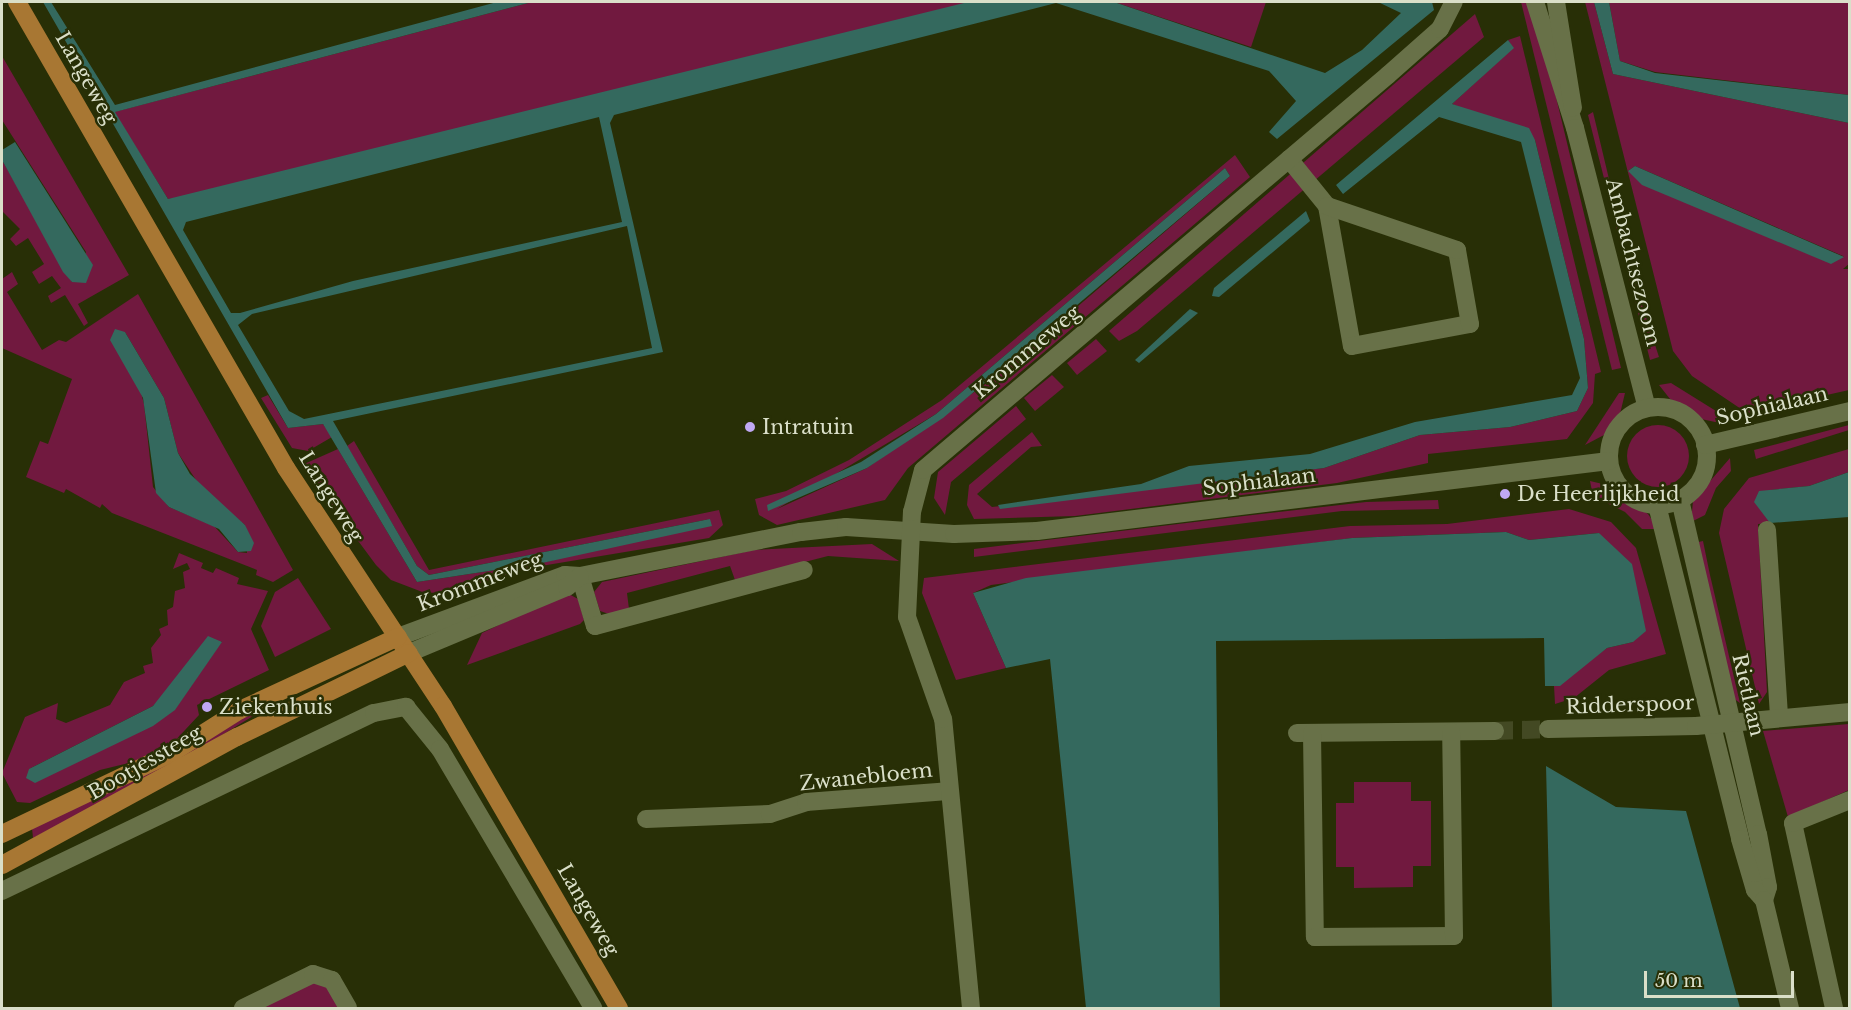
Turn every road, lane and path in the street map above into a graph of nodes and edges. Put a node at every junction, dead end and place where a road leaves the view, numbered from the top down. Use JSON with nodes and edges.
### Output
{"nodes":[{"id":1,"x":17,"y":2,"type":"edge"},
{"id":2,"x":1454,"y":2,"type":"edge"},
{"id":3,"x":1535,"y":2,"type":"edge"},
{"id":4,"x":1556,"y":2,"type":"edge"},
{"id":5,"x":1575,"y":128,"type":"junction"},
{"id":6,"x":1289,"y":159,"type":"junction"},
{"id":7,"x":1327,"y":206,"type":"junction"},
{"id":8,"x":1647,"y":408,"type":"junction"},
{"id":9,"x":1850,"y":411,"type":"edge"},
{"id":10,"x":1705,"y":445,"type":"junction"},
{"id":11,"x":1609,"y":460,"type":"junction"},
{"id":12,"x":1680,"y":500,"type":"junction"},
{"id":13,"x":1657,"y":505,"type":"junction"},
{"id":14,"x":914,"y":530,"type":"junction"},
{"id":15,"x":1767,"y":530,"type":"dead end"},
{"id":16,"x":804,"y":570,"type":"dead end"},
{"id":17,"x":580,"y":576,"type":"junction"},
{"id":18,"x":398,"y":637,"type":"junction"},
{"id":19,"x":409,"y":653,"type":"junction"},
{"id":20,"x":1850,"y":712,"type":"edge"},
{"id":21,"x":1779,"y":718,"type":"junction"},
{"id":22,"x":1722,"y":724,"type":"junction"},
{"id":23,"x":1548,"y":729,"type":"tunnel mouth"},
{"id":24,"x":1495,"y":731,"type":"tunnel mouth"},
{"id":25,"x":1451,"y":732,"type":"junction"},
{"id":26,"x":948,"y":791,"type":"junction"},
{"id":27,"x":1850,"y":801,"type":"edge"},
{"id":28,"x":646,"y":819,"type":"dead end"},
{"id":29,"x":2,"y":834,"type":"edge"},
{"id":30,"x":2,"y":865,"type":"edge"},
{"id":31,"x":2,"y":891,"type":"edge"},
{"id":32,"x":243,"y":1008,"type":"edge"},
{"id":33,"x":348,"y":1008,"type":"edge"},
{"id":34,"x":593,"y":1008,"type":"edge"},
{"id":35,"x":619,"y":1008,"type":"edge"},
{"id":36,"x":970,"y":1008,"type":"edge"},
{"id":37,"x":1790,"y":1008,"type":"edge"},
{"id":38,"x":1834,"y":1008,"type":"edge"}],
"edges":[{"from":1,"to":18,"type":"main road","name":"Langeweg"},
{"from":2,"to":6,"type":"street","name":"Krommeweg"},
{"from":3,"to":5,"type":"street","name":"Ambachtsezoom"},
{"from":4,"to":5,"type":"street","name":"Ambachtsezoom"},
{"from":5,"to":8,"type":"street","name":"Ambachtsezoom"},
{"from":6,"to":7,"type":"street"},
{"from":6,"to":14,"type":"street","name":"Krommeweg"},
{"from":7,"to":7,"type":"street"},
{"from":8,"to":10,"type":"street"},
{"from":8,"to":11,"type":"street"},
{"from":9,"to":10,"type":"street","name":"Sophialaan"},
{"from":10,"to":12,"type":"street"},
{"from":11,"to":13,"type":"street"},
{"from":11,"to":14,"type":"street","name":"Sophialaan"},
{"from":12,"to":13,"type":"street"},
{"from":12,"to":22,"type":"street","name":"Rietlaan"},
{"from":13,"to":22,"type":"street","name":"Rietlaan"},
{"from":14,"to":17,"type":"street","name":"Krommeweg"},
{"from":14,"to":26,"type":"street","name":"Zwanebloem"},
{"from":15,"to":21,"type":"street"},
{"from":16,"to":17,"type":"street"},
{"from":17,"to":18,"type":"street","name":"Krommeweg"},
{"from":17,"to":19,"type":"street","name":"Krommeweg"},
{"from":18,"to":19,"type":"main road","name":"Langeweg"},
{"from":18,"to":29,"type":"main road","name":"Bootjessteeg"},
{"from":19,"to":30,"type":"main road","name":"Bootjessteeg"},
{"from":19,"to":35,"type":"main road","name":"Langeweg"},
{"from":20,"to":21,"type":"street","name":"Ridderspoor"},
{"from":21,"to":22,"type":"street","name":"Ridderspoor"},
{"from":22,"to":23,"type":"street","name":"Ridderspoor"},
{"from":22,"to":37,"type":"street","name":"Rietlaan"},
{"from":24,"to":25,"type":"street"},
{"from":25,"to":25,"type":"street"},
{"from":26,"to":28,"type":"street","name":"Zwanebloem"},
{"from":26,"to":36,"type":"street","name":"Zwanebloem"},
{"from":27,"to":38,"type":"street"},
{"from":31,"to":34,"type":"street"},
{"from":32,"to":33,"type":"street"}]}
